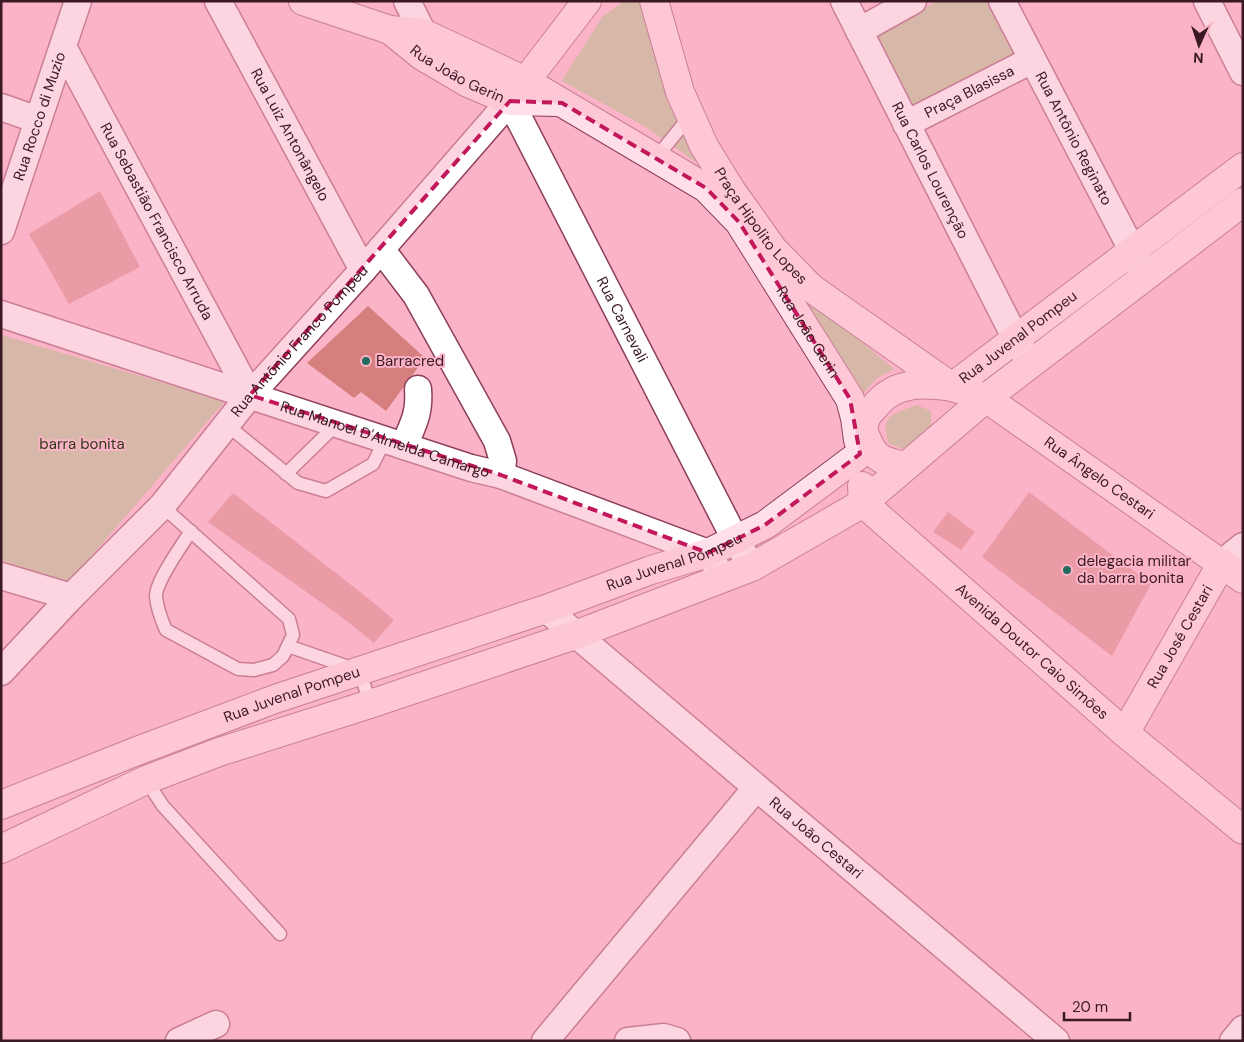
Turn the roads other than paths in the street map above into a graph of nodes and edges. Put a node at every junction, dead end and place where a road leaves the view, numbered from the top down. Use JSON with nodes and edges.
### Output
{"nodes":[{"id":1,"x":78,"y":1,"type":"edge"},
{"id":2,"x":218,"y":1,"type":"edge"},
{"id":3,"x":303,"y":1,"type":"edge"},
{"id":4,"x":407,"y":1,"type":"edge"},
{"id":5,"x":587,"y":1,"type":"edge"},
{"id":6,"x":654,"y":1,"type":"edge"},
{"id":7,"x":844,"y":1,"type":"edge"},
{"id":8,"x":913,"y":1,"type":"edge"},
{"id":9,"x":1002,"y":1,"type":"edge"},
{"id":10,"x":1206,"y":1,"type":"edge"},
{"id":11,"x":859,"y":31,"type":"junction"},
{"id":12,"x":422,"y":44,"type":"junction"},
{"id":13,"x":63,"y":47,"type":"junction"},
{"id":14,"x":1032,"y":60,"type":"junction"},
{"id":15,"x":1243,"y":72,"type":"edge"},
{"id":16,"x":518,"y":91,"type":"junction"},
{"id":17,"x":1,"y":107,"type":"edge"},
{"id":18,"x":690,"y":116,"type":"junction"},
{"id":19,"x":38,"y":120,"type":"junction"},
{"id":20,"x":906,"y":124,"type":"junction"},
{"id":21,"x":656,"y":158,"type":"junction"},
{"id":22,"x":1243,"y":167,"type":"edge"},
{"id":23,"x":1243,"y":202,"type":"edge"},
{"id":24,"x":1,"y":231,"type":"edge"},
{"id":25,"x":381,"y":249,"type":"junction"},
{"id":26,"x":1133,"y":251,"type":"junction"},
{"id":27,"x":363,"y":270,"type":"junction"},
{"id":28,"x":1145,"y":276,"type":"junction"},
{"id":29,"x":1,"y":314,"type":"edge"},
{"id":30,"x":1016,"y":339,"type":"junction"},
{"id":31,"x":1031,"y":364,"type":"junction"},
{"id":32,"x":952,"y":387,"type":"junction"},
{"id":33,"x":418,"y":389,"type":"dead end"},
{"id":34,"x":250,"y":395,"type":"junction"},
{"id":35,"x":986,"y":398,"type":"junction"},
{"id":36,"x":338,"y":424,"type":"junction"},
{"id":37,"x":227,"y":425,"type":"junction"},
{"id":38,"x":861,"y":442,"type":"junction"},
{"id":39,"x":395,"y":443,"type":"junction"},
{"id":40,"x":906,"y":466,"type":"junction"},
{"id":41,"x":286,"y":474,"type":"junction"},
{"id":42,"x":501,"y":475,"type":"junction"},
{"id":43,"x":863,"y":503,"type":"junction"},
{"id":44,"x":162,"y":506,"type":"junction"},
{"id":45,"x":191,"y":531,"type":"junction"},
{"id":46,"x":735,"y":539,"type":"junction"},
{"id":47,"x":1243,"y":546,"type":"edge"},
{"id":48,"x":708,"y":553,"type":"junction"},
{"id":49,"x":752,"y":567,"type":"junction"},
{"id":50,"x":1232,"y":571,"type":"edge"},
{"id":51,"x":1,"y":576,"type":"edge"},
{"id":52,"x":723,"y":578,"type":"junction"},
{"id":53,"x":72,"y":597,"type":"junction"},
{"id":54,"x":546,"y":610,"type":"junction"},
{"id":55,"x":575,"y":635,"type":"junction"},
{"id":56,"x":288,"y":646,"type":"junction"},
{"id":57,"x":360,"y":671,"type":"junction"},
{"id":58,"x":1,"y":672,"type":"edge"},
{"id":59,"x":370,"y":704,"type":"junction"},
{"id":60,"x":1126,"y":733,"type":"junction"},
{"id":61,"x":138,"y":751,"type":"junction"},
{"id":62,"x":146,"y":780,"type":"junction"},
{"id":63,"x":756,"y":788,"type":"junction"},
{"id":64,"x":1,"y":806,"type":"edge"},
{"id":65,"x":1243,"y":830,"type":"edge"},
{"id":66,"x":1,"y":850,"type":"edge"},
{"id":67,"x":280,"y":934,"type":"dead end"},
{"id":68,"x":216,"y":1024,"type":"dead end"},
{"id":69,"x":1243,"y":1029,"type":"edge"},
{"id":70,"x":179,"y":1041,"type":"edge"},
{"id":71,"x":546,"y":1041,"type":"edge"},
{"id":72,"x":628,"y":1041,"type":"edge"},
{"id":73,"x":677,"y":1041,"type":"edge"},
{"id":74,"x":1056,"y":1041,"type":"edge"},
{"id":75,"x":1233,"y":1041,"type":"edge"}],
"edges":[{"from":1,"to":13,"type":"street","name":"Rua Rocco di Muzio"},
{"from":2,"to":27,"type":"street","name":"Rua Luiz Antonângelo"},
{"from":3,"to":12,"type":"street","name":"Rua João Gerin"},
{"from":4,"to":12,"type":"street"},
{"from":5,"to":16,"type":"street","name":"Rua Antônio Franco Pompeu"},
{"from":6,"to":18,"type":"street","name":"Praça Hipolito Lopes"},
{"from":7,"to":11,"type":"street","name":"Rua Carlos Lourenção"},
{"from":8,"to":11,"type":"street"},
{"from":9,"to":14,"type":"street","name":"Rua Antônio Reginato"},
{"from":10,"to":15,"type":"street"},
{"from":11,"to":20,"type":"street","name":"Rua Carlos Lourenção"},
{"from":12,"to":16,"type":"street","name":"Rua João Gerin"},
{"from":13,"to":19,"type":"street","name":"Rua Rocco di Muzio"},
{"from":13,"to":34,"type":"street","name":"Rua Sebastião Francisco Arruda"},
{"from":14,"to":20,"type":"street","name":"Praça Blasissa"},
{"from":14,"to":26,"type":"street","name":"Rua Antônio Reginato"},
{"from":16,"to":21,"type":"street","name":"Rua João Gerin"},
{"from":16,"to":25,"type":"street","name":"Rua Antônio Franco Pompeu"},
{"from":16,"to":46,"type":"street","name":"Rua Carnevali"},
{"from":17,"to":19,"type":"street"},
{"from":18,"to":21,"type":"lane"},
{"from":18,"to":32,"type":"street","name":"Praça Hipolito Lopes"},
{"from":19,"to":24,"type":"street","name":"Rua Rocco di Muzio"},
{"from":20,"to":30,"type":"street","name":"Rua Carlos Lourenção"},
{"from":21,"to":38,"type":"street","name":"Rua João Gerin"},
{"from":22,"to":26,"type":"street","name":"Rua Juvenal Pompeu"},
{"from":23,"to":28,"type":"street","name":"Rua Juvenal Pompeu"},
{"from":25,"to":27,"type":"street","name":"Rua Antônio Franco Pompeu"},
{"from":25,"to":42,"type":"street"},
{"from":26,"to":28,"type":"street","name":"Rua Antônio Reginato"},
{"from":26,"to":30,"type":"street","name":"Rua Juvenal Pompeu"},
{"from":27,"to":34,"type":"street","name":"Rua Antônio Franco Pompeu"},
{"from":28,"to":31,"type":"street","name":"Rua Juvenal Pompeu"},
{"from":29,"to":34,"type":"street","name":"Rua Manoel D'Almeida Camargo"},
{"from":30,"to":31,"type":"street","name":"Rua Carlos Lourenção"},
{"from":30,"to":32,"type":"street","name":"Rua Juvenal Pompeu"},
{"from":31,"to":35,"type":"street","name":"Rua Juvenal Pompeu"},
{"from":32,"to":35,"type":"street","name":"Rua Ângelo Cestari"},
{"from":32,"to":38,"type":"street","name":"Rua Juvenal Pompeu"},
{"from":33,"to":39,"type":"street"},
{"from":34,"to":36,"type":"street","name":"Rua Manoel D'Almeida Camargo"},
{"from":34,"to":37,"type":"street","name":"Rua Antônio Franco Pompeu"},
{"from":35,"to":40,"type":"street","name":"Rua Juvenal Pompeu"},
{"from":35,"to":50,"type":"street","name":"Rua Ângelo Cestari"},
{"from":36,"to":39,"type":"street","name":"Rua Manoel D'Almeida Camargo"},
{"from":36,"to":41,"type":"lane"},
{"from":37,"to":41,"type":"lane"},
{"from":37,"to":44,"type":"street","name":"Rua Antônio Franco Pompeu"},
{"from":38,"to":40,"type":"street"},
{"from":38,"to":43,"type":"street"},
{"from":38,"to":46,"type":"street","name":"Rua Juvenal Pompeu"},
{"from":39,"to":41,"type":"lane"},
{"from":39,"to":42,"type":"street","name":"Rua Manoel D'Almeida Camargo"},
{"from":40,"to":43,"type":"street","name":"Rua Juvenal Pompeu"},
{"from":42,"to":48,"type":"street","name":"Rua Manoel D'Almeida Camargo"},
{"from":43,"to":49,"type":"street","name":"Rua Juvenal Pompeu"},
{"from":43,"to":60,"type":"street","name":"Avenida Doutor Caio Simões"},
{"from":44,"to":45,"type":"lane"},
{"from":44,"to":53,"type":"street","name":"Rua Antônio Franco Pompeu"},
{"from":45,"to":56,"type":"lane"},
{"from":45,"to":56,"type":"lane"},
{"from":46,"to":48,"type":"street","name":"Rua Juvenal Pompeu"},
{"from":46,"to":49,"type":"street","name":"Rua Carnevali"},
{"from":47,"to":50,"type":"street","name":"Rua José Cestari"},
{"from":48,"to":52,"type":"street"},
{"from":48,"to":54,"type":"street","name":"Rua Juvenal Pompeu"},
{"from":49,"to":52,"type":"street","name":"Rua Juvenal Pompeu"},
{"from":50,"to":60,"type":"street","name":"Rua José Cestari"},
{"from":51,"to":53,"type":"street"},
{"from":52,"to":55,"type":"street","name":"Rua Juvenal Pompeu"},
{"from":53,"to":58,"type":"street","name":"Rua Antônio Franco Pompeu"},
{"from":54,"to":55,"type":"street","name":"Rua João Cestari"},
{"from":54,"to":57,"type":"street","name":"Rua Juvenal Pompeu"},
{"from":55,"to":59,"type":"street","name":"Rua Juvenal Pompeu"},
{"from":55,"to":63,"type":"street","name":"Rua João Cestari"},
{"from":56,"to":57,"type":"lane"},
{"from":57,"to":59,"type":"lane"},
{"from":57,"to":61,"type":"street","name":"Rua Juvenal Pompeu"},
{"from":59,"to":62,"type":"street","name":"Rua Juvenal Pompeu"},
{"from":60,"to":65,"type":"street","name":"Avenida Doutor Caio Simões"},
{"from":61,"to":62,"type":"street"},
{"from":61,"to":64,"type":"street","name":"Rua Juvenal Pompeu"},
{"from":62,"to":66,"type":"street","name":"Rua Juvenal Pompeu"},
{"from":62,"to":67,"type":"lane"},
{"from":63,"to":71,"type":"street"},
{"from":63,"to":74,"type":"street","name":"Rua João Cestari"},
{"from":68,"to":70,"type":"street"},
{"from":69,"to":75,"type":"street"},
{"from":72,"to":73,"type":"street"}]}
